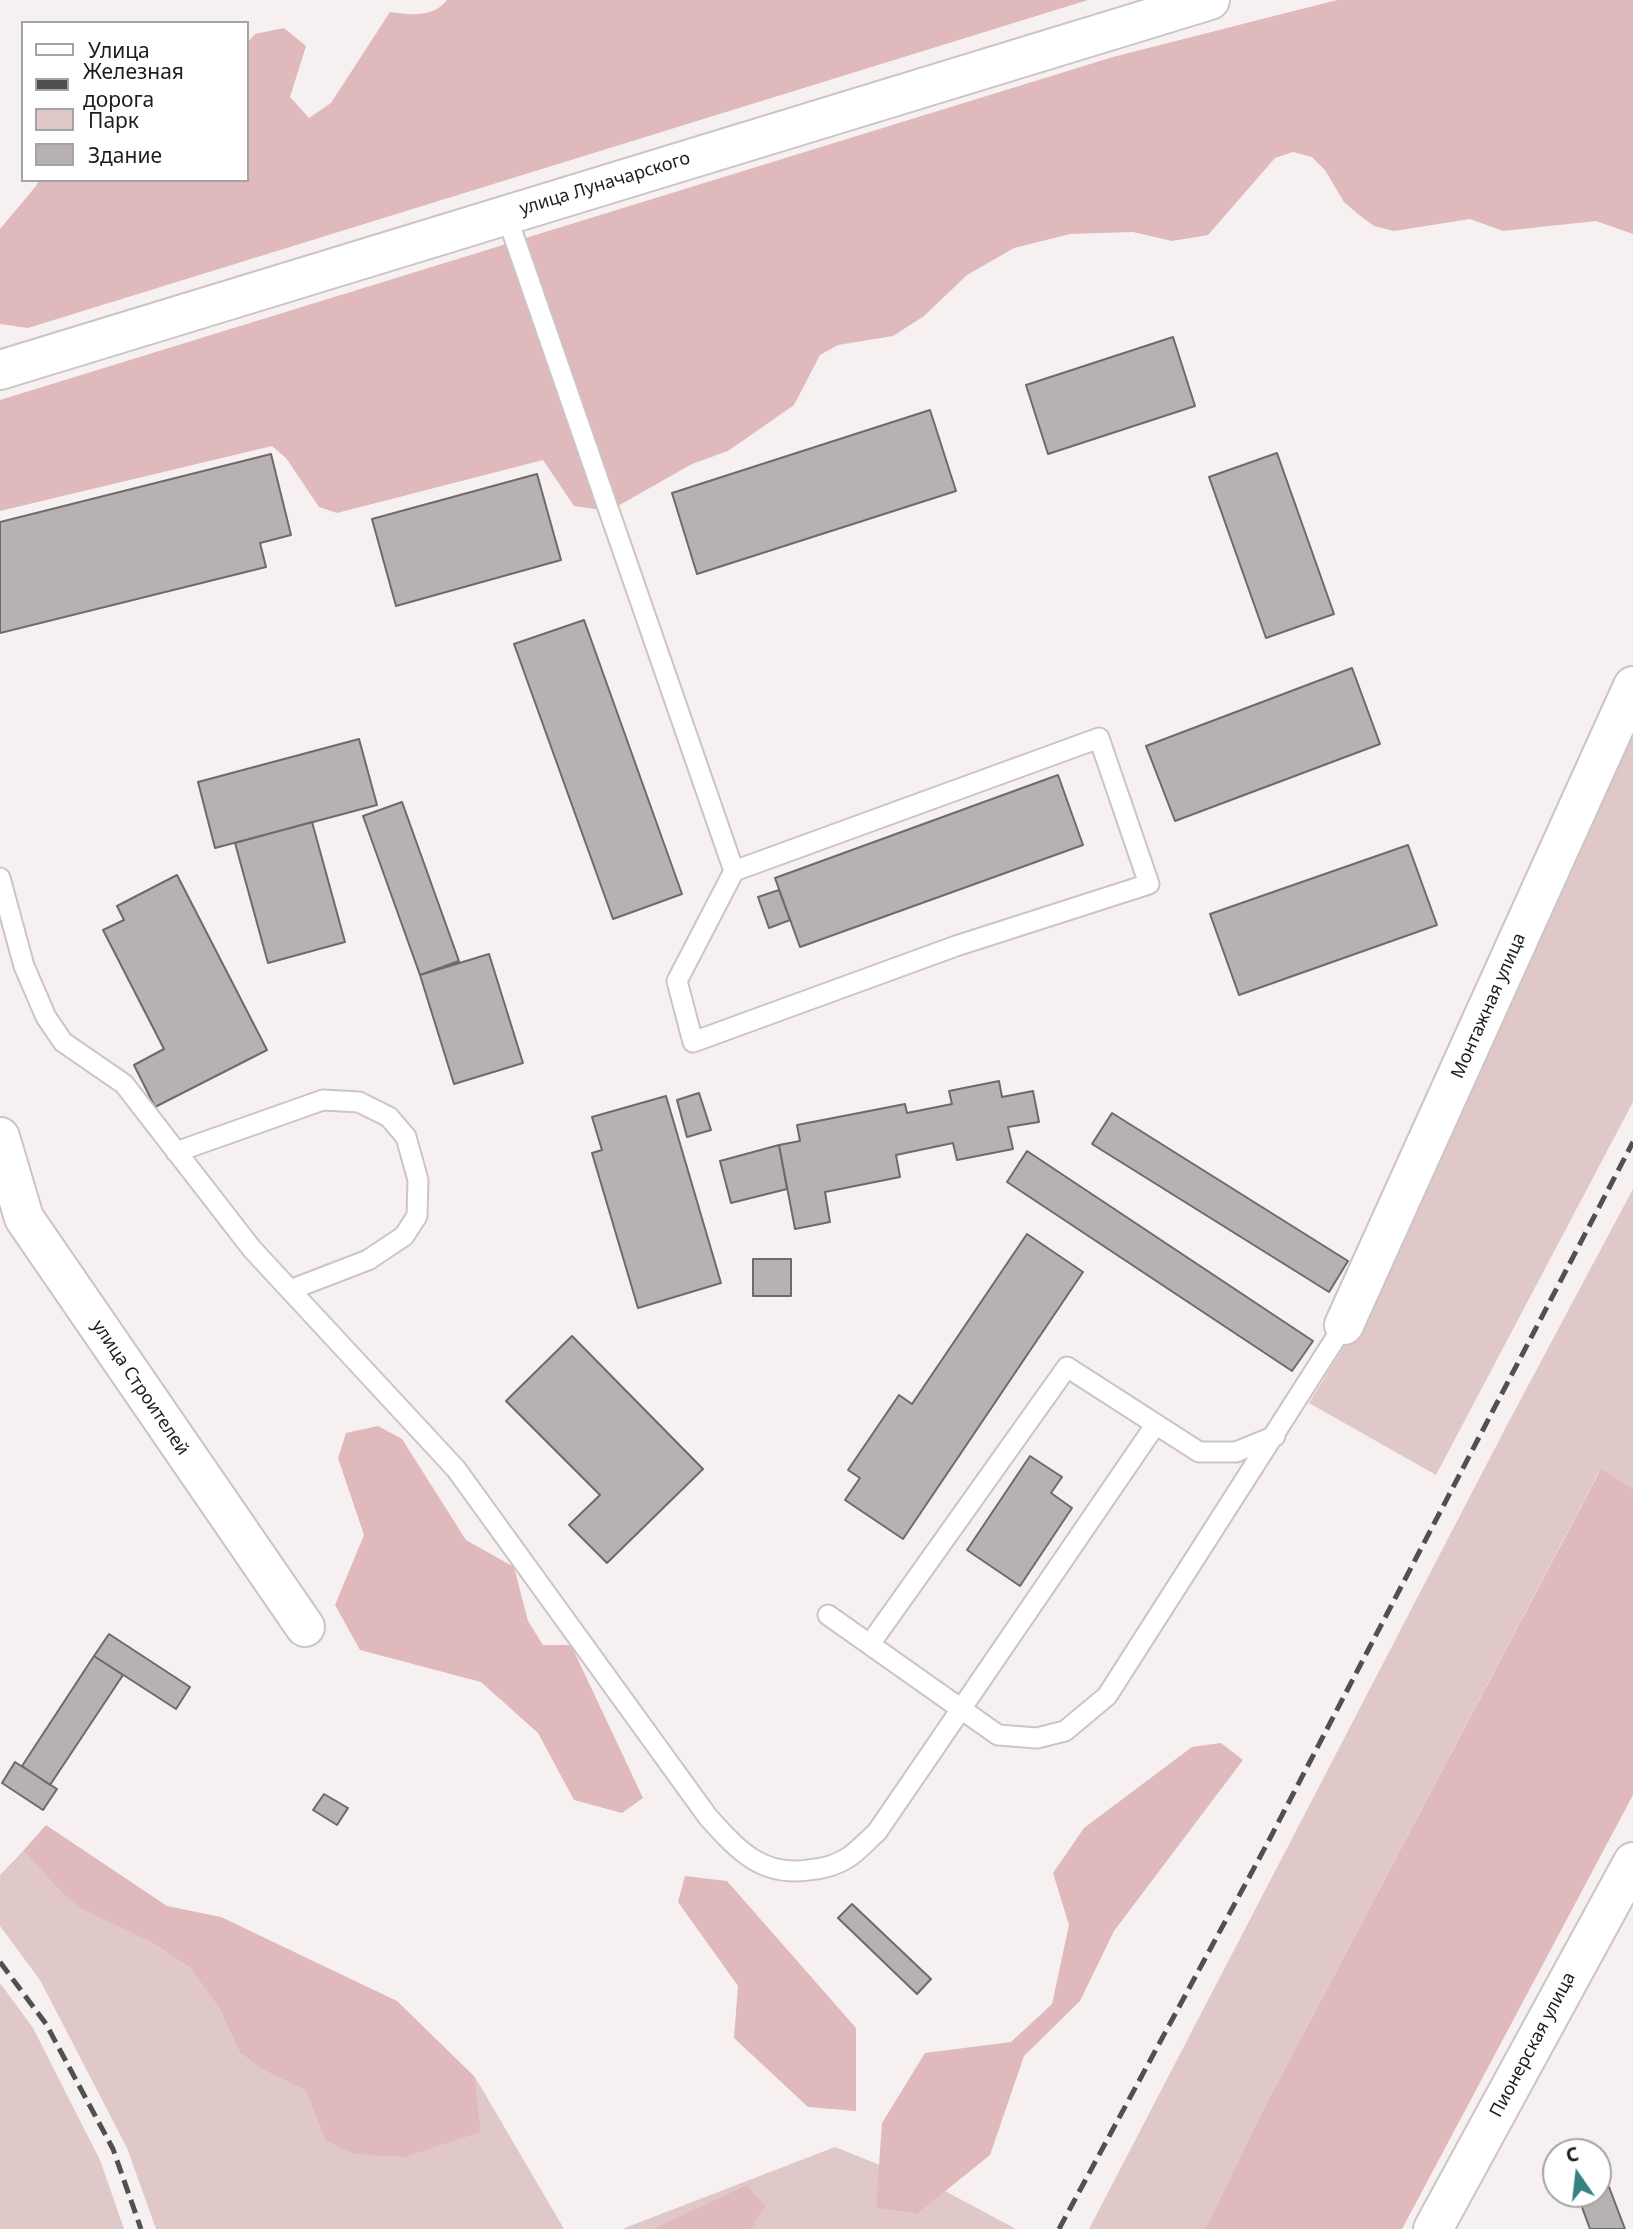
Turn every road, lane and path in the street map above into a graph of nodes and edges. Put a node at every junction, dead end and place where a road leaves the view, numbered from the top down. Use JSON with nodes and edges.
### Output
{"nodes":[{"id":1,"x":1210,"y":0,"type":"edge"},
{"id":2,"x":506,"y":214,"type":"junction"},
{"id":3,"x":0,"y":370,"type":"edge"},
{"id":4,"x":1633,"y":686,"type":"edge"},
{"id":5,"x":734,"y":872,"type":"junction"},
{"id":6,"x":0,"y":878,"type":"edge"},
{"id":7,"x":0,"y":1137,"type":"edge"},
{"id":8,"x":176,"y":1152,"type":"junction"},
{"id":9,"x":290,"y":1290,"type":"junction"},
{"id":10,"x":1344,"y":1325,"type":"joint"},
{"id":11,"x":1156,"y":1424,"type":"junction"},
{"id":12,"x":1275,"y":1436,"type":"junction"},
{"id":13,"x":828,"y":1615,"type":"dead end"},
{"id":14,"x":305,"y":1627,"type":"dead end"},
{"id":15,"x":870,"y":1644,"type":"junction"},
{"id":16,"x":962,"y":1709,"type":"junction"},
{"id":17,"x":1633,"y":1862,"type":"edge"},
{"id":18,"x":1433,"y":2229,"type":"edge"}],
"edges":[{"from":1,"to":2,"type":"main road","name":"улица Луначарского"},
{"from":2,"to":3,"type":"main road","name":"улица Луначарского"},
{"from":2,"to":5,"type":"lane"},
{"from":4,"to":10,"type":"main road","name":"Монтажная улица"},
{"from":5,"to":5,"type":"lane"},
{"from":6,"to":8,"type":"lane"},
{"from":7,"to":14,"type":"main road","name":"улица Строителей"},
{"from":8,"to":9,"type":"lane"},
{"from":8,"to":9,"type":"lane"},
{"from":9,"to":16,"type":"lane"},
{"from":10,"to":12,"type":"lane"},
{"from":11,"to":12,"type":"lane"},
{"from":11,"to":15,"type":"lane"},
{"from":11,"to":16,"type":"lane"},
{"from":12,"to":16,"type":"lane"},
{"from":13,"to":15,"type":"lane"},
{"from":15,"to":16,"type":"lane"},
{"from":17,"to":18,"type":"main road","name":"Пионерская улица"}]}
